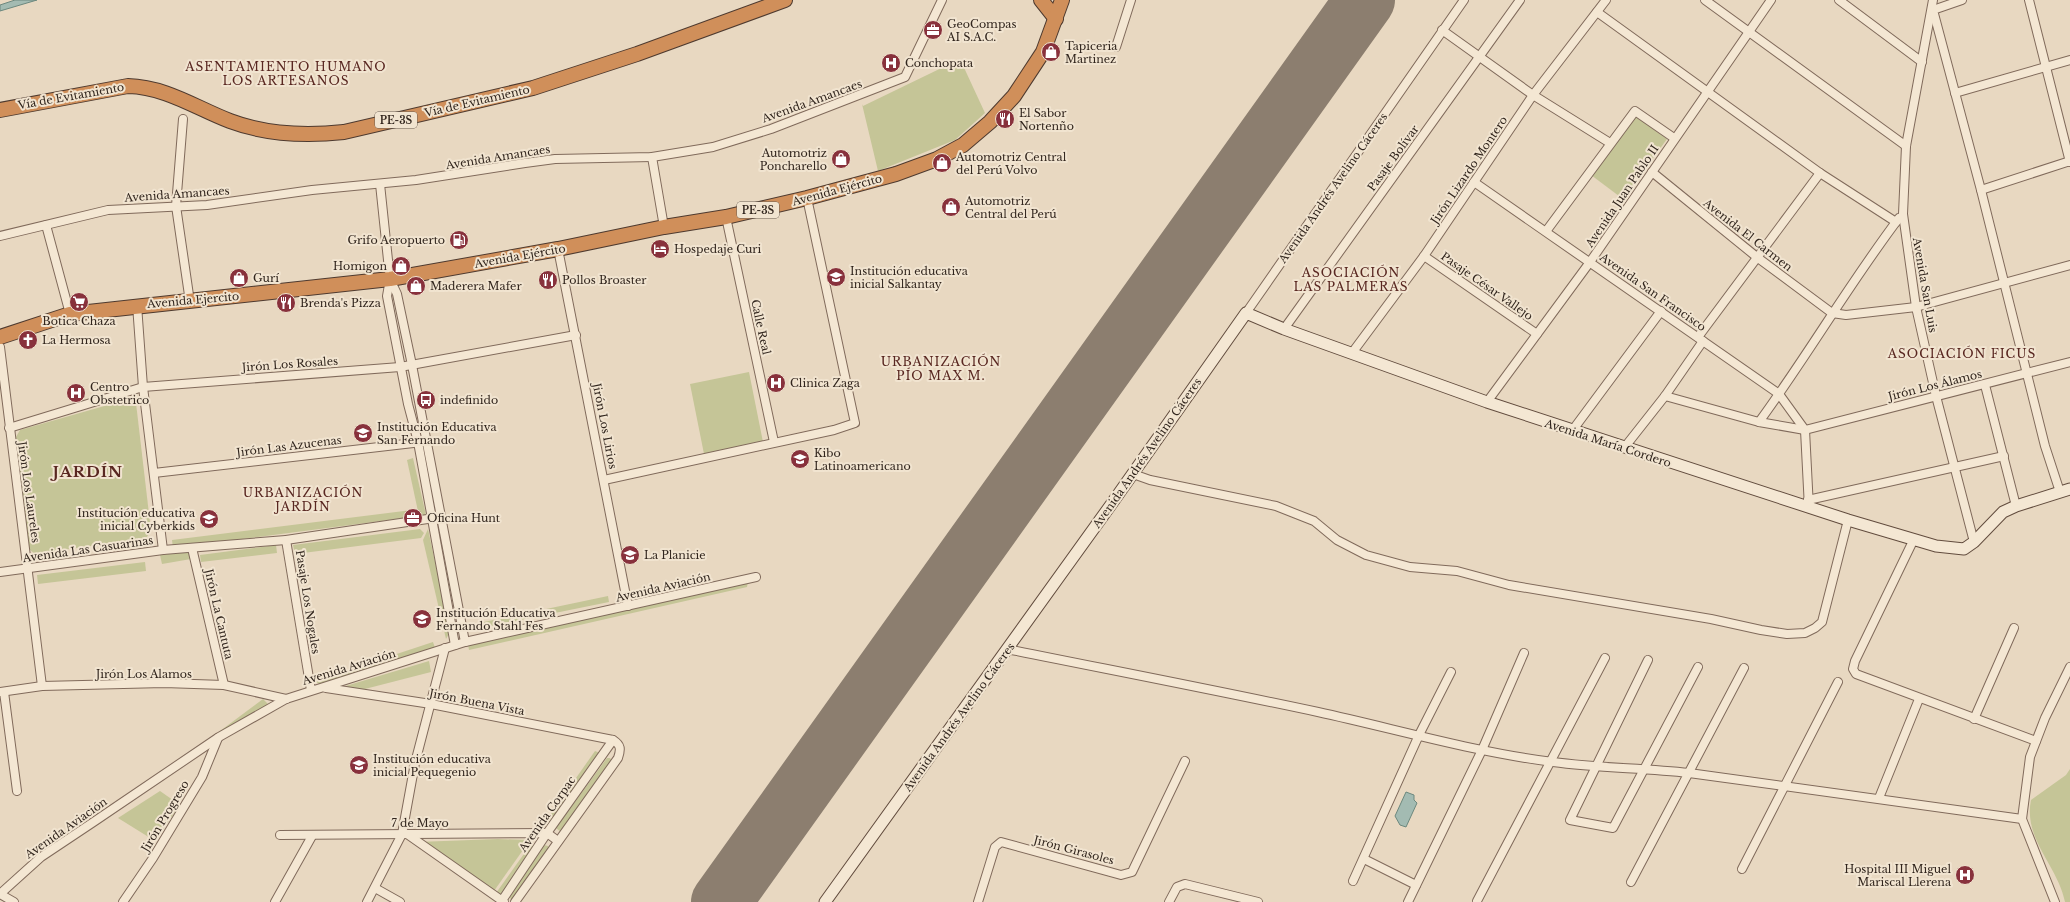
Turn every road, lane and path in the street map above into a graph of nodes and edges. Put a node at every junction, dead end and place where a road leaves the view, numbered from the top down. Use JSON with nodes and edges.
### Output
{"nodes":[{"id":1,"x":785,"y":0,"type":"edge"},
{"id":2,"x":942,"y":0,"type":"edge"},
{"id":3,"x":1041,"y":0,"type":"edge"},
{"id":4,"x":1062,"y":0,"type":"edge"},
{"id":5,"x":1131,"y":0,"type":"edge"},
{"id":6,"x":1464,"y":0,"type":"edge"},
{"id":7,"x":1520,"y":0,"type":"edge"},
{"id":8,"x":1606,"y":0,"type":"edge"},
{"id":9,"x":1705,"y":0,"type":"edge"},
{"id":10,"x":1771,"y":0,"type":"edge"},
{"id":11,"x":1839,"y":0,"type":"edge"},
{"id":12,"x":1933,"y":0,"type":"edge"},
{"id":13,"x":1962,"y":0,"type":"edge"},
{"id":14,"x":2029,"y":0,"type":"edge"},
{"id":15,"x":1933,"y":10,"type":"junction"},
{"id":16,"x":1597,"y":12,"type":"junction"},
{"id":17,"x":1056,"y":19,"type":"junction"},
{"id":18,"x":1442,"y":30,"type":"junction"},
{"id":19,"x":1750,"y":31,"type":"junction"},
{"id":20,"x":1116,"y":47,"type":"dead end"},
{"id":21,"x":1480,"y":57,"type":"junction"},
{"id":22,"x":2070,"y":60,"type":"edge"},
{"id":23,"x":1922,"y":62,"type":"junction"},
{"id":24,"x":2046,"y":66,"type":"junction"},
{"id":25,"x":1708,"y":91,"type":"junction"},
{"id":26,"x":1955,"y":93,"type":"junction"},
{"id":27,"x":1533,"y":95,"type":"junction"},
{"id":28,"x":0,"y":110,"type":"edge"},
{"id":29,"x":184,"y":119,"type":"dead end"},
{"id":30,"x":1674,"y":138,"type":"junction"},
{"id":31,"x":1610,"y":143,"type":"junction"},
{"id":32,"x":1906,"y":146,"type":"junction"},
{"id":33,"x":652,"y":157,"type":"junction"},
{"id":34,"x":2070,"y":161,"type":"edge"},
{"id":35,"x":1652,"y":172,"type":"junction"},
{"id":36,"x":1820,"y":173,"type":"junction"},
{"id":37,"x":1474,"y":182,"type":"junction"},
{"id":38,"x":380,"y":184,"type":"junction"},
{"id":39,"x":1981,"y":190,"type":"junction"},
{"id":40,"x":807,"y":198,"type":"junction"},
{"id":41,"x":176,"y":206,"type":"junction"},
{"id":42,"x":1902,"y":214,"type":"junction"},
{"id":43,"x":726,"y":217,"type":"junction"},
{"id":44,"x":1896,"y":222,"type":"junction"},
{"id":45,"x":46,"y":225,"type":"junction"},
{"id":46,"x":664,"y":227,"type":"junction"},
{"id":47,"x":1547,"y":230,"type":"junction"},
{"id":48,"x":0,"y":236,"type":"edge"},
{"id":49,"x":558,"y":249,"type":"junction"},
{"id":50,"x":1424,"y":256,"type":"junction"},
{"id":51,"x":1758,"y":258,"type":"junction"},
{"id":52,"x":1590,"y":262,"type":"junction"},
{"id":53,"x":2070,"y":265,"type":"edge"},
{"id":54,"x":390,"y":279,"type":"junction"},
{"id":55,"x":2005,"y":282,"type":"junction"},
{"id":56,"x":190,"y":302,"type":"junction"},
{"id":57,"x":136,"y":305,"type":"junction"},
{"id":58,"x":1916,"y":307,"type":"junction"},
{"id":59,"x":1661,"y":311,"type":"junction"},
{"id":60,"x":1246,"y":313,"type":"junction"},
{"id":61,"x":1832,"y":313,"type":"junction"},
{"id":62,"x":70,"y":314,"type":"junction"},
{"id":63,"x":1284,"y":329,"type":"junction"},
{"id":64,"x":1537,"y":334,"type":"junction"},
{"id":65,"x":576,"y":335,"type":"junction"},
{"id":66,"x":0,"y":337,"type":"edge"},
{"id":67,"x":1700,"y":339,"type":"junction"},
{"id":68,"x":0,"y":347,"type":"edge"},
{"id":69,"x":1352,"y":353,"type":"junction"},
{"id":70,"x":2070,"y":362,"type":"edge"},
{"id":71,"x":412,"y":364,"type":"junction"},
{"id":72,"x":400,"y":367,"type":"junction"},
{"id":73,"x":2028,"y":372,"type":"junction"},
{"id":74,"x":1985,"y":385,"type":"junction"},
{"id":75,"x":142,"y":387,"type":"junction"},
{"id":76,"x":1779,"y":394,"type":"junction"},
{"id":77,"x":1665,"y":396,"type":"junction"},
{"id":78,"x":1936,"y":396,"type":"junction"},
{"id":79,"x":1487,"y":402,"type":"junction"},
{"id":80,"x":1759,"y":422,"type":"junction"},
{"id":81,"x":9,"y":428,"type":"junction"},
{"id":82,"x":1805,"y":430,"type":"junction"},
{"id":83,"x":1572,"y":431,"type":"junction"},
{"id":84,"x":422,"y":442,"type":"junction"},
{"id":85,"x":774,"y":442,"type":"junction"},
{"id":86,"x":1624,"y":448,"type":"junction"},
{"id":87,"x":2004,"y":456,"type":"junction"},
{"id":88,"x":1955,"y":467,"type":"junction"},
{"id":89,"x":154,"y":473,"type":"junction"},
{"id":90,"x":1133,"y":474,"type":"junction"},
{"id":91,"x":604,"y":480,"type":"junction"},
{"id":92,"x":2065,"y":490,"type":"edge"},
{"id":93,"x":1809,"y":504,"type":"junction"},
{"id":94,"x":2016,"y":506,"type":"junction"},
{"id":95,"x":441,"y":516,"type":"junction"},
{"id":96,"x":431,"y":519,"type":"junction"},
{"id":97,"x":1848,"y":520,"type":"junction"},
{"id":98,"x":286,"y":540,"type":"junction"},
{"id":99,"x":1913,"y":541,"type":"junction"},
{"id":100,"x":1974,"y":542,"type":"junction"},
{"id":101,"x":192,"y":548,"type":"junction"},
{"id":102,"x":163,"y":550,"type":"junction"},
{"id":103,"x":28,"y":568,"type":"junction"},
{"id":104,"x":0,"y":572,"type":"edge"},
{"id":105,"x":756,"y":577,"type":"dead end"},
{"id":106,"x":628,"y":606,"type":"junction"},
{"id":107,"x":2014,"y":628,"type":"dead end"},
{"id":108,"x":465,"y":642,"type":"junction"},
{"id":109,"x":455,"y":645,"type":"junction"},
{"id":110,"x":445,"y":648,"type":"junction"},
{"id":111,"x":1007,"y":649,"type":"junction"},
{"id":112,"x":1524,"y":653,"type":"dead end"},
{"id":113,"x":1605,"y":658,"type":"dead end"},
{"id":114,"x":1648,"y":660,"type":"dead end"},
{"id":115,"x":1698,"y":667,"type":"dead end"},
{"id":116,"x":2070,"y":667,"type":"edge"},
{"id":117,"x":1744,"y":668,"type":"dead end"},
{"id":118,"x":1451,"y":672,"type":"dead end"},
{"id":119,"x":1838,"y":682,"type":"dead end"},
{"id":120,"x":42,"y":686,"type":"junction"},
{"id":121,"x":224,"y":686,"type":"junction"},
{"id":122,"x":323,"y":688,"type":"junction"},
{"id":123,"x":311,"y":690,"type":"junction"},
{"id":124,"x":2,"y":692,"type":"edge"},
{"id":125,"x":286,"y":699,"type":"junction"},
{"id":126,"x":1918,"y":699,"type":"junction"},
{"id":127,"x":431,"y":704,"type":"junction"},
{"id":128,"x":1974,"y":719,"type":"junction"},
{"id":129,"x":1419,"y":735,"type":"junction"},
{"id":130,"x":219,"y":737,"type":"junction"},
{"id":131,"x":613,"y":740,"type":"junction"},
{"id":132,"x":2036,"y":741,"type":"junction"},
{"id":133,"x":1482,"y":750,"type":"junction"},
{"id":134,"x":1184,"y":761,"type":"dead end"},
{"id":135,"x":1552,"y":762,"type":"junction"},
{"id":136,"x":1596,"y":767,"type":"junction"},
{"id":137,"x":1644,"y":768,"type":"junction"},
{"id":138,"x":1689,"y":773,"type":"junction"},
{"id":139,"x":1785,"y":785,"type":"junction"},
{"id":140,"x":17,"y":791,"type":"dead end"},
{"id":141,"x":1879,"y":798,"type":"junction"},
{"id":142,"x":2022,"y":818,"type":"junction"},
{"id":143,"x":547,"y":833,"type":"junction"},
{"id":144,"x":405,"y":834,"type":"junction"},
{"id":145,"x":280,"y":835,"type":"dead end"},
{"id":146,"x":312,"y":836,"type":"junction"},
{"id":147,"x":558,"y":841,"type":"junction"},
{"id":148,"x":1364,"y":859,"type":"junction"},
{"id":149,"x":1742,"y":870,"type":"dead end"},
{"id":150,"x":1353,"y":881,"type":"dead end"},
{"id":151,"x":1631,"y":882,"type":"dead end"},
{"id":152,"x":1416,"y":885,"type":"junction"},
{"id":153,"x":375,"y":888,"type":"junction"},
{"id":154,"x":0,"y":894,"type":"edge"},
{"id":155,"x":1477,"y":901,"type":"edge"},
{"id":156,"x":14,"y":902,"type":"edge"},
{"id":157,"x":123,"y":902,"type":"edge"},
{"id":158,"x":275,"y":902,"type":"edge"},
{"id":159,"x":367,"y":902,"type":"edge"},
{"id":160,"x":400,"y":902,"type":"edge"},
{"id":161,"x":502,"y":902,"type":"edge"},
{"id":162,"x":515,"y":902,"type":"edge"},
{"id":163,"x":825,"y":902,"type":"edge"},
{"id":164,"x":978,"y":902,"type":"edge"},
{"id":165,"x":1169,"y":902,"type":"edge"},
{"id":166,"x":1258,"y":902,"type":"edge"},
{"id":167,"x":1408,"y":902,"type":"edge"},
{"id":168,"x":2055,"y":902,"type":"edge"}],
"edges":[{"from":1,"to":28,"type":"highway","name":"Vía de Evitamiento","number":"PE-3S"},
{"from":2,"to":33,"type":"street","name":"Avenida Amancaes"},
{"from":3,"to":17,"type":"highway"},
{"from":4,"to":17,"type":"highway","name":"Avenida Ejército"},
{"from":5,"to":20,"type":"street"},
{"from":6,"to":18,"type":"street","name":"Avenida Andrés Avelino Cáceres"},
{"from":7,"to":21,"type":"street","name":"Pasaje Bolívar"},
{"from":8,"to":16,"type":"street","name":"Jirón Lizardo Montero"},
{"from":9,"to":19,"type":"street"},
{"from":10,"to":19,"type":"street","name":"Avenida Juan Pablo II"},
{"from":11,"to":23,"type":"street"},
{"from":12,"to":15,"type":"street"},
{"from":13,"to":15,"type":"street"},
{"from":14,"to":24,"type":"street"},
{"from":15,"to":23,"type":"street","name":"Avenida San Luis"},
{"from":15,"to":26,"type":"street"},
{"from":16,"to":25,"type":"street"},
{"from":16,"to":27,"type":"street","name":"Jirón Lizardo Montero"},
{"from":17,"to":40,"type":"highway","name":"Avenida Ejército","number":"PE-3S"},
{"from":18,"to":21,"type":"street"},
{"from":18,"to":60,"type":"street","name":"Avenida Andrés Avelino Cáceres"},
{"from":19,"to":25,"type":"street","name":"Avenida Juan Pablo II"},
{"from":19,"to":32,"type":"street"},
{"from":21,"to":27,"type":"street"},
{"from":21,"to":63,"type":"street","name":"Pasaje Bolívar"},
{"from":22,"to":24,"type":"street"},
{"from":23,"to":32,"type":"street","name":"Avenida San Luis"},
{"from":24,"to":26,"type":"street"},
{"from":24,"to":34,"type":"street"},
{"from":25,"to":30,"type":"street","name":"Avenida Juan Pablo II"},
{"from":25,"to":36,"type":"street"},
{"from":26,"to":39,"type":"street"},
{"from":27,"to":31,"type":"street"},
{"from":27,"to":37,"type":"street","name":"Jirón Lizardo Montero"},
{"from":29,"to":41,"type":"street"},
{"from":30,"to":31,"type":"street"},
{"from":30,"to":35,"type":"street","name":"Avenida Juan Pablo II"},
{"from":31,"to":47,"type":"street"},
{"from":32,"to":42,"type":"street","name":"Avenida San Luis"},
{"from":33,"to":38,"type":"street","name":"Avenida Amancaes"},
{"from":33,"to":46,"type":"street"},
{"from":34,"to":39,"type":"street"},
{"from":35,"to":51,"type":"street","name":"Avenida El Carmen"},
{"from":35,"to":52,"type":"street","name":"Avenida Juan Pablo II"},
{"from":36,"to":44,"type":"street"},
{"from":36,"to":51,"type":"street"},
{"from":37,"to":47,"type":"street","name":"Avenida San Francisco"},
{"from":37,"to":50,"type":"street","name":"Jirón Lizardo Montero"},
{"from":38,"to":41,"type":"street","name":"Avenida Amancaes"},
{"from":38,"to":54,"type":"street"},
{"from":39,"to":55,"type":"street"},
{"from":40,"to":43,"type":"highway","name":"Avenida Ejército","number":"PE-3S"},
{"from":40,"to":85,"type":"street"},
{"from":41,"to":45,"type":"street","name":"Avenida Amancaes"},
{"from":41,"to":56,"type":"street"},
{"from":42,"to":44,"type":"street"},
{"from":42,"to":58,"type":"street","name":"Avenida San Luis"},
{"from":43,"to":46,"type":"highway","name":"Avenida Ejército","number":"PE-3S"},
{"from":43,"to":85,"type":"street","name":"Calle Real"},
{"from":44,"to":61,"type":"street"},
{"from":45,"to":48,"type":"street","name":"Avenida Amancaes"},
{"from":45,"to":62,"type":"street"},
{"from":46,"to":49,"type":"highway","name":"Avenida Ejército","number":"PE-3S"},
{"from":47,"to":52,"type":"street","name":"Avenida San Francisco"},
{"from":49,"to":54,"type":"highway","name":"Avenida Ejército","number":"PE-3S"},
{"from":49,"to":65,"type":"street","name":"Jirón Los Lirios"},
{"from":50,"to":64,"type":"street","name":"Pasaje César Vallejo"},
{"from":50,"to":69,"type":"street","name":"Jirón Lizardo Montero"},
{"from":51,"to":61,"type":"street","name":"Avenida El Carmen"},
{"from":51,"to":67,"type":"street"},
{"from":52,"to":59,"type":"street","name":"Avenida San Francisco"},
{"from":52,"to":64,"type":"street","name":"Avenida Juan Pablo II"},
{"from":53,"to":55,"type":"street"},
{"from":54,"to":56,"type":"highway","name":"Avenida Ejercito","number":"PE-3S"},
{"from":54,"to":71,"type":"street"},
{"from":54,"to":72,"type":"street"},
{"from":55,"to":58,"type":"street"},
{"from":55,"to":73,"type":"street"},
{"from":56,"to":57,"type":"highway","name":"Avenida Ejercito","number":"PE-3S"},
{"from":57,"to":62,"type":"highway","name":"Avenida Ejercito","number":"PE-3S"},
{"from":57,"to":75,"type":"street"},
{"from":58,"to":61,"type":"street"},
{"from":58,"to":78,"type":"street","name":"Avenida San Luis"},
{"from":59,"to":67,"type":"street","name":"Avenida San Francisco"},
{"from":59,"to":83,"type":"street"},
{"from":60,"to":63,"type":"street","name":"Avenida María Cordero"},
{"from":60,"to":90,"type":"street","name":"Avenida Andrés Avelino Cáceres"},
{"from":61,"to":76,"type":"street"},
{"from":62,"to":66,"type":"highway","name":"Avenida Ejercito","number":"PE-3S"},
{"from":63,"to":69,"type":"street","name":"Avenida María Cordero"},
{"from":64,"to":79,"type":"street","name":"Avenida Juan Pablo II"},
{"from":65,"to":71,"type":"street","name":"Jirón Los Rosales"},
{"from":65,"to":91,"type":"street","name":"Jirón Los Lirios"},
{"from":67,"to":76,"type":"street","name":"Avenida San Francisco"},
{"from":67,"to":77,"type":"street"},
{"from":68,"to":81,"type":"street","name":"Jirón Los Laureles"},
{"from":69,"to":79,"type":"street","name":"Avenida María Cordero"},
{"from":70,"to":73,"type":"street","name":"Jirón Los Álamos"},
{"from":71,"to":72,"type":"street","name":"Jirón Los Rosales"},
{"from":71,"to":84,"type":"street"},
{"from":72,"to":75,"type":"street","name":"Jirón Los Rosales"},
{"from":72,"to":84,"type":"street"},
{"from":73,"to":74,"type":"street","name":"Jirón Los Álamos"},
{"from":73,"to":92,"type":"street"},
{"from":74,"to":78,"type":"street","name":"Jirón Los Álamos"},
{"from":74,"to":87,"type":"street"},
{"from":75,"to":81,"type":"street","name":"Jirón Los Rosales"},
{"from":75,"to":89,"type":"street"},
{"from":76,"to":80,"type":"street"},
{"from":76,"to":82,"type":"street","name":"Avenida San Francisco"},
{"from":77,"to":80,"type":"street"},
{"from":77,"to":86,"type":"street"},
{"from":78,"to":82,"type":"street","name":"Jirón Los Álamos"},
{"from":78,"to":88,"type":"street","name":"Avenida San Luis"},
{"from":79,"to":83,"type":"street","name":"Avenida María Cordero"},
{"from":80,"to":82,"type":"street"},
{"from":81,"to":103,"type":"street","name":"Jirón Los Laureles"},
{"from":82,"to":93,"type":"street"},
{"from":83,"to":86,"type":"street","name":"Avenida María Cordero"},
{"from":84,"to":89,"type":"street","name":"Jirón Las Azucenas"},
{"from":84,"to":95,"type":"street"},
{"from":84,"to":96,"type":"street"},
{"from":85,"to":91,"type":"street"},
{"from":86,"to":93,"type":"street","name":"Avenida María Cordero"},
{"from":87,"to":88,"type":"street"},
{"from":87,"to":94,"type":"street"},
{"from":88,"to":93,"type":"street"},
{"from":88,"to":100,"type":"street","name":"Avenida San Luis"},
{"from":89,"to":102,"type":"street"},
{"from":90,"to":97,"type":"street"},
{"from":90,"to":111,"type":"street","name":"Avenida Andrés Avelino Cáceres"},
{"from":91,"to":106,"type":"street","name":"Jirón Los Lirios"},
{"from":92,"to":94,"type":"street"},
{"from":93,"to":97,"type":"street","name":"Avenida María Cordero"},
{"from":94,"to":100,"type":"street"},
{"from":95,"to":96,"type":"street","name":"Avenida Las Casuarinas"},
{"from":95,"to":108,"type":"street"},
{"from":96,"to":98,"type":"street","name":"Avenida Las Casuarinas"},
{"from":96,"to":109,"type":"street"},
{"from":97,"to":99,"type":"street","name":"Avenida María Cordero"},
{"from":98,"to":101,"type":"street","name":"Avenida Las Casuarinas"},
{"from":98,"to":123,"type":"street","name":"Pasaje Los Nogales"},
{"from":99,"to":100,"type":"street","name":"Avenida María Cordero"},
{"from":99,"to":126,"type":"street"},
{"from":101,"to":102,"type":"street","name":"Avenida Las Casuarinas"},
{"from":101,"to":121,"type":"street","name":"Jirón La Cantuta"},
{"from":102,"to":103,"type":"street","name":"Avenida Las Casuarinas"},
{"from":103,"to":104,"type":"street","name":"Avenida Las Casuarinas"},
{"from":103,"to":120,"type":"street","name":"Jirón Los Laureles"},
{"from":105,"to":106,"type":"street","name":"Avenida Aviación"},
{"from":106,"to":108,"type":"street","name":"Avenida Aviación"},
{"from":107,"to":128,"type":"street"},
{"from":108,"to":109,"type":"street","name":"Avenida Aviación"},
{"from":109,"to":110,"type":"street","name":"Avenida Aviación"},
{"from":110,"to":122,"type":"street","name":"Avenida Aviación"},
{"from":110,"to":127,"type":"street"},
{"from":111,"to":129,"type":"street"},
{"from":111,"to":163,"type":"street","name":"Avenida Andrés Avelino Cáceres"},
{"from":112,"to":133,"type":"street"},
{"from":113,"to":135,"type":"street"},
{"from":114,"to":136,"type":"street"},
{"from":115,"to":137,"type":"street"},
{"from":116,"to":132,"type":"street"},
{"from":117,"to":138,"type":"street"},
{"from":118,"to":129,"type":"street"},
{"from":119,"to":139,"type":"street"},
{"from":120,"to":121,"type":"street","name":"Jirón Los Alamos"},
{"from":120,"to":124,"type":"street","name":"Jirón Los Alamos"},
{"from":121,"to":125,"type":"street","name":"Jirón Los Alamos"},
{"from":122,"to":123,"type":"street","name":"Avenida Aviación"},
{"from":122,"to":127,"type":"street","name":"Jirón Buena Vista"},
{"from":123,"to":125,"type":"street","name":"Avenida Aviación"},
{"from":124,"to":140,"type":"street"},
{"from":125,"to":130,"type":"street","name":"Avenida Aviación"},
{"from":126,"to":128,"type":"street"},
{"from":126,"to":141,"type":"street"},
{"from":127,"to":131,"type":"street","name":"Jirón Buena Vista"},
{"from":127,"to":144,"type":"street"},
{"from":128,"to":132,"type":"street"},
{"from":129,"to":133,"type":"street"},
{"from":129,"to":148,"type":"street"},
{"from":130,"to":154,"type":"street","name":"Avenida Aviación"},
{"from":130,"to":157,"type":"street","name":"Jirón Progreso"},
{"from":131,"to":143,"type":"street","name":"Avenida Corpac"},
{"from":131,"to":147,"type":"street"},
{"from":132,"to":142,"type":"street"},
{"from":133,"to":135,"type":"street"},
{"from":133,"to":152,"type":"street"},
{"from":134,"to":164,"type":"street","name":"Jirón Girasoles"},
{"from":135,"to":136,"type":"street"},
{"from":135,"to":155,"type":"street"},
{"from":136,"to":137,"type":"street"},
{"from":136,"to":137,"type":"street"},
{"from":137,"to":138,"type":"street"},
{"from":138,"to":139,"type":"street"},
{"from":138,"to":151,"type":"street"},
{"from":139,"to":141,"type":"street"},
{"from":139,"to":149,"type":"street"},
{"from":141,"to":142,"type":"street"},
{"from":142,"to":168,"type":"street"},
{"from":143,"to":144,"type":"street","name":"7 de Mayo"},
{"from":143,"to":147,"type":"street"},
{"from":143,"to":161,"type":"street","name":"Avenida Corpac"},
{"from":144,"to":146,"type":"street","name":"7 de Mayo"},
{"from":144,"to":153,"type":"street"},
{"from":144,"to":161,"type":"street"},
{"from":145,"to":146,"type":"street","name":"7 de Mayo"},
{"from":146,"to":158,"type":"street"},
{"from":147,"to":162,"type":"street"},
{"from":148,"to":150,"type":"street"},
{"from":148,"to":152,"type":"street"},
{"from":152,"to":167,"type":"street"},
{"from":153,"to":159,"type":"street"},
{"from":153,"to":160,"type":"street"},
{"from":154,"to":156,"type":"street"},
{"from":165,"to":166,"type":"street"}]}
